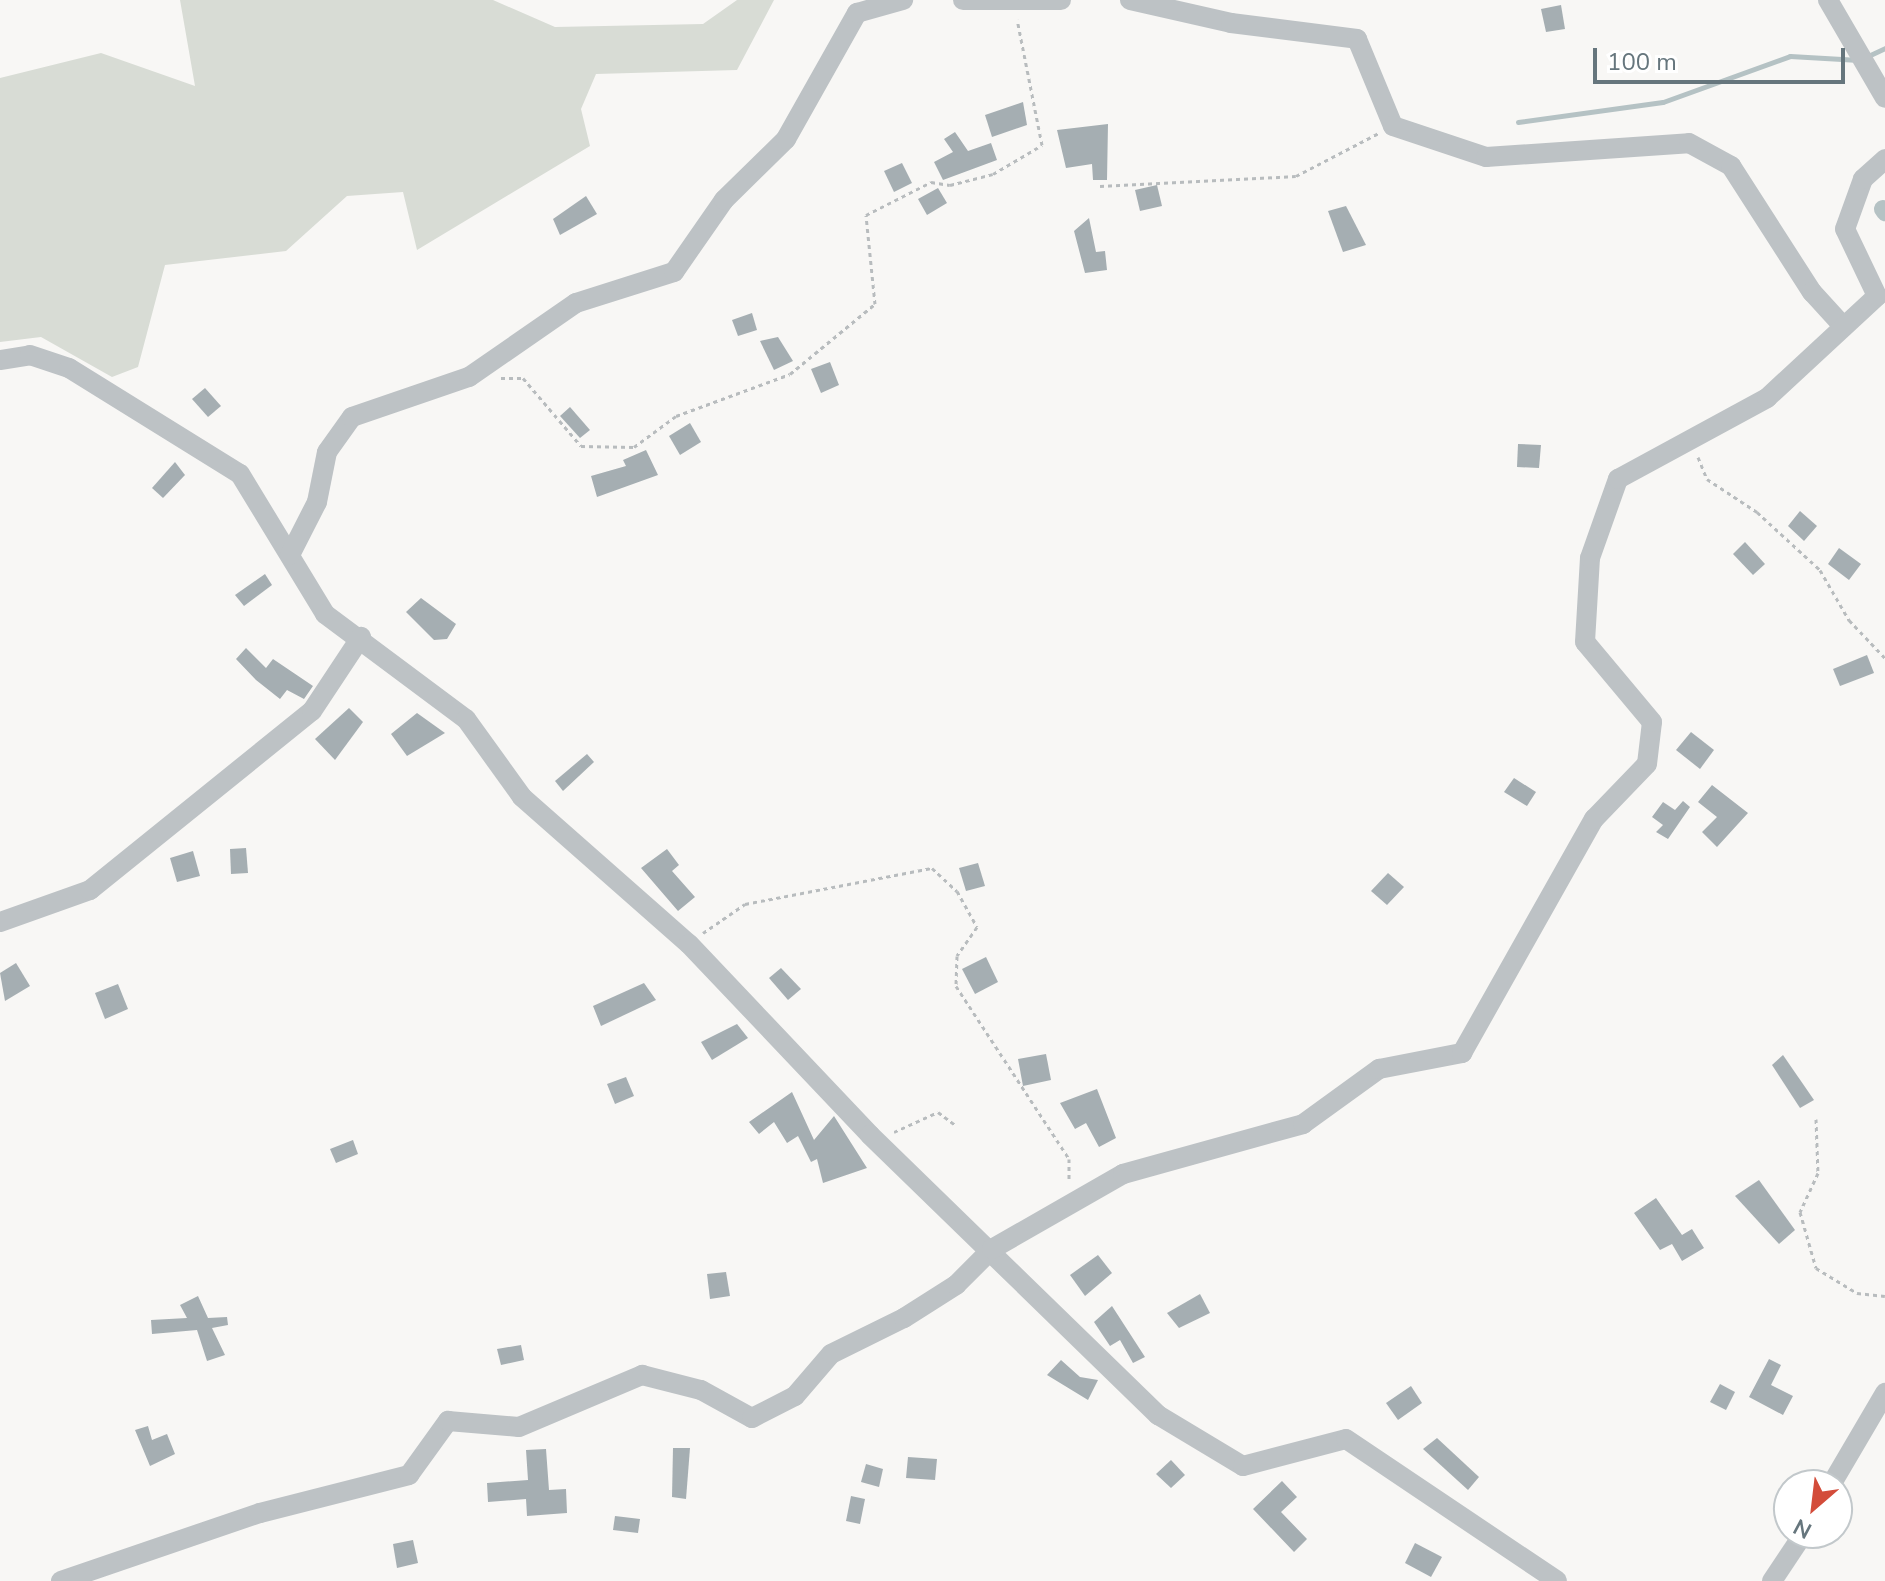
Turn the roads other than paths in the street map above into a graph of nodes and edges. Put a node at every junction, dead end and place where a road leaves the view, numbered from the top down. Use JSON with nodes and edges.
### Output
{"nodes":[{"id":1,"x":903,"y":0,"type":"edge"},
{"id":2,"x":963,"y":0,"type":"edge"},
{"id":3,"x":1061,"y":0,"type":"edge"},
{"id":4,"x":1130,"y":0,"type":"edge"},
{"id":5,"x":1828,"y":0,"type":"edge"},
{"id":6,"x":1885,"y":98,"type":"edge"},
{"id":7,"x":1885,"y":159,"type":"edge"},
{"id":8,"x":1844,"y":327,"type":"junction"},
{"id":9,"x":0,"y":360,"type":"edge"},
{"id":10,"x":290,"y":555,"type":"junction"},
{"id":11,"x":361,"y":637,"type":"junction"},
{"id":12,"x":0,"y":922,"type":"edge"},
{"id":13,"x":992,"y":1249,"type":"junction"},
{"id":14,"x":1885,"y":1393,"type":"edge"},
{"id":15,"x":1840,"y":1469,"type":"edge"},
{"id":16,"x":1793,"y":1549,"type":"edge"},
{"id":17,"x":61,"y":1581,"type":"edge"},
{"id":18,"x":1557,"y":1581,"type":"edge"},
{"id":19,"x":1772,"y":1581,"type":"edge"}],
"edges":[{"from":1,"to":10,"type":"street"},
{"from":2,"to":3,"type":"street"},
{"from":4,"to":8,"type":"street"},
{"from":5,"to":6,"type":"street"},
{"from":7,"to":8,"type":"street"},
{"from":8,"to":13,"type":"street"},
{"from":9,"to":10,"type":"street"},
{"from":10,"to":11,"type":"street"},
{"from":11,"to":12,"type":"street"},
{"from":11,"to":13,"type":"street"},
{"from":13,"to":17,"type":"street"},
{"from":13,"to":18,"type":"street"},
{"from":14,"to":15,"type":"street"},
{"from":16,"to":19,"type":"street"}]}
